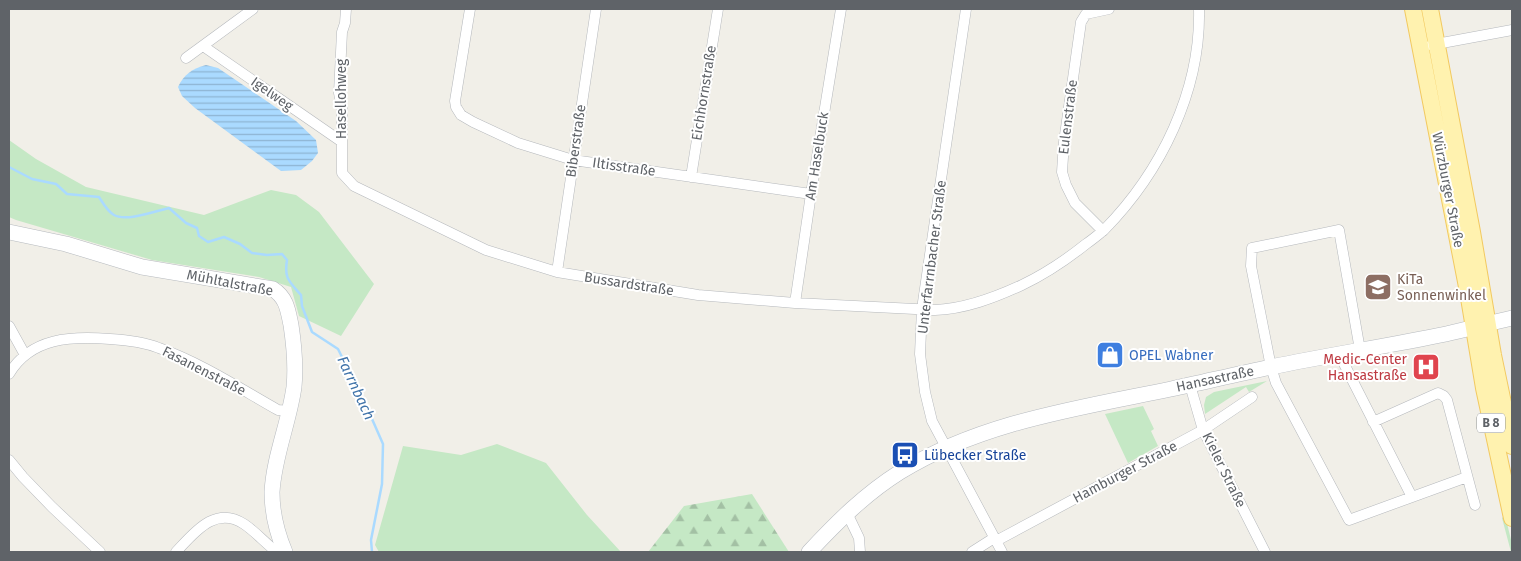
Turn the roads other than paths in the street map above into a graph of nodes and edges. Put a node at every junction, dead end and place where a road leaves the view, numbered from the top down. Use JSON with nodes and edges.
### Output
{"nodes":[{"id":1,"x":253,"y":9,"type":"edge"},
{"id":2,"x":346,"y":9,"type":"edge"},
{"id":3,"x":470,"y":9,"type":"edge"},
{"id":4,"x":596,"y":9,"type":"edge"},
{"id":5,"x":718,"y":9,"type":"edge"},
{"id":6,"x":841,"y":9,"type":"edge"},
{"id":7,"x":966,"y":9,"type":"edge"},
{"id":8,"x":1109,"y":9,"type":"edge"},
{"id":9,"x":1199,"y":9,"type":"edge"},
{"id":10,"x":1413,"y":9,"type":"edge"},
{"id":11,"x":1430,"y":9,"type":"edge"},
{"id":12,"x":1512,"y":30,"type":"edge"},
{"id":13,"x":1437,"y":44,"type":"junction"},
{"id":14,"x":203,"y":46,"type":"junction"},
{"id":15,"x":1420,"y":46,"type":"junction"},
{"id":16,"x":186,"y":58,"type":"dead end"},
{"id":17,"x":342,"y":142,"type":"junction"},
{"id":18,"x":573,"y":160,"type":"junction"},
{"id":19,"x":691,"y":176,"type":"junction"},
{"id":20,"x":354,"y":186,"type":"joint"},
{"id":21,"x":811,"y":194,"type":"junction"},
{"id":22,"x":1103,"y":231,"type":"junction"},
{"id":23,"x":9,"y":232,"type":"edge"},
{"id":24,"x":557,"y":272,"type":"junction"},
{"id":25,"x":795,"y":303,"type":"junction"},
{"id":26,"x":922,"y":309,"type":"junction"},
{"id":27,"x":1512,"y":318,"type":"edge"},
{"id":28,"x":1481,"y":325,"type":"junction"},
{"id":29,"x":9,"y":326,"type":"edge"},
{"id":30,"x":1360,"y":350,"type":"junction"},
{"id":31,"x":1339,"y":354,"type":"junction"},
{"id":32,"x":25,"y":355,"type":"junction"},
{"id":33,"x":1271,"y":367,"type":"junction"},
{"id":34,"x":9,"y":374,"type":"edge"},
{"id":35,"x":1190,"y":385,"type":"junction"},
{"id":36,"x":1252,"y":397,"type":"dead end"},
{"id":37,"x":289,"y":411,"type":"junction"},
{"id":38,"x":1373,"y":422,"type":"junction"},
{"id":39,"x":1203,"y":430,"type":"junction"},
{"id":40,"x":1512,"y":446,"type":"edge"},
{"id":41,"x":946,"y":448,"type":"junction"},
{"id":42,"x":9,"y":460,"type":"edge"},
{"id":43,"x":1467,"y":477,"type":"junction"},
{"id":44,"x":1412,"y":497,"type":"junction"},
{"id":45,"x":1475,"y":505,"type":"dead end"},
{"id":46,"x":847,"y":513,"type":"junction"},
{"id":47,"x":1512,"y":518,"type":"edge"},
{"id":48,"x":995,"y":540,"type":"junction"},
{"id":49,"x":100,"y":552,"type":"edge"},
{"id":50,"x":176,"y":552,"type":"edge"},
{"id":51,"x":277,"y":552,"type":"edge"},
{"id":52,"x":285,"y":552,"type":"edge"},
{"id":53,"x":809,"y":552,"type":"edge"},
{"id":54,"x":860,"y":552,"type":"edge"},
{"id":55,"x":972,"y":552,"type":"edge"},
{"id":56,"x":1002,"y":552,"type":"edge"},
{"id":57,"x":1265,"y":552,"type":"edge"}],
"edges":[{"from":1,"to":14,"type":"street"},
{"from":2,"to":17,"type":"street","name":"Hasellohweg"},
{"from":3,"to":18,"type":"street","name":"Iltisstraße"},
{"from":4,"to":18,"type":"street","name":"Biberstraße"},
{"from":5,"to":19,"type":"street","name":"Eichhornstraße"},
{"from":6,"to":21,"type":"street","name":"Am Haselbuck"},
{"from":7,"to":26,"type":"street","name":"Unterfarrnbacher Straße"},
{"from":8,"to":22,"type":"street","name":"Eulenstraße"},
{"from":9,"to":22,"type":"street","name":"Bussardstraße"},
{"from":10,"to":15,"type":"main road","name":"Würzburger Straße","number":"B 8"},
{"from":11,"to":13,"type":"main road","name":"Würzburger Straße","number":"B 8"},
{"from":12,"to":13,"type":"street"},
{"from":13,"to":15,"type":"street"},
{"from":13,"to":28,"type":"main road","name":"Würzburger Straße","number":"B 8"},
{"from":14,"to":16,"type":"street"},
{"from":14,"to":17,"type":"street","name":"Igelweg"},
{"from":15,"to":28,"type":"main road","name":"Würzburger Straße","number":"B 8"},
{"from":17,"to":20,"type":"street","name":"Hasellohweg"},
{"from":18,"to":19,"type":"street","name":"Iltisstraße"},
{"from":18,"to":24,"type":"street","name":"Biberstraße"},
{"from":19,"to":21,"type":"street","name":"Iltisstraße"},
{"from":20,"to":24,"type":"street","name":"Bussardstraße"},
{"from":21,"to":25,"type":"street","name":"Am Haselbuck"},
{"from":22,"to":26,"type":"street","name":"Bussardstraße"},
{"from":23,"to":37,"type":"street","name":"Mühltalstraße"},
{"from":24,"to":25,"type":"street","name":"Bussardstraße"},
{"from":25,"to":26,"type":"street","name":"Bussardstraße"},
{"from":26,"to":41,"type":"street","name":"Unterfarrnbacher Straße"},
{"from":27,"to":28,"type":"street","name":"Hansastraße"},
{"from":28,"to":30,"type":"street","name":"Hansastraße"},
{"from":28,"to":40,"type":"main road","name":"Würzburger Straße","number":"B 8"},
{"from":28,"to":47,"type":"main road","name":"Würzburger Straße","number":"B 8"},
{"from":29,"to":32,"type":"street"},
{"from":30,"to":31,"type":"street","name":"Hansastraße"},
{"from":30,"to":33,"type":"street"},
{"from":31,"to":33,"type":"street","name":"Hansastraße"},
{"from":31,"to":38,"type":"street"},
{"from":32,"to":34,"type":"street","name":"Fasanenstraße"},
{"from":32,"to":37,"type":"street","name":"Fasanenstraße"},
{"from":33,"to":35,"type":"street","name":"Hansastraße"},
{"from":33,"to":44,"type":"street"},
{"from":35,"to":39,"type":"street","name":"Kieler Straße"},
{"from":35,"to":41,"type":"street","name":"Hansastraße"},
{"from":36,"to":39,"type":"street","name":"Hamburger Straße"},
{"from":37,"to":52,"type":"street","name":"Mühltalstraße"},
{"from":38,"to":43,"type":"street"},
{"from":38,"to":44,"type":"street"},
{"from":39,"to":48,"type":"street","name":"Hamburger Straße"},
{"from":39,"to":57,"type":"street","name":"Kieler Straße"},
{"from":41,"to":46,"type":"street"},
{"from":41,"to":48,"type":"street","name":"Unterfarrnbacher Straße"},
{"from":42,"to":49,"type":"street"},
{"from":43,"to":44,"type":"street"},
{"from":43,"to":45,"type":"street"},
{"from":46,"to":53,"type":"street"},
{"from":46,"to":54,"type":"street"},
{"from":48,"to":55,"type":"street","name":"Hamburger Straße"},
{"from":48,"to":56,"type":"street","name":"Unterfarrnbacher Straße"},
{"from":50,"to":51,"type":"street"}]}
